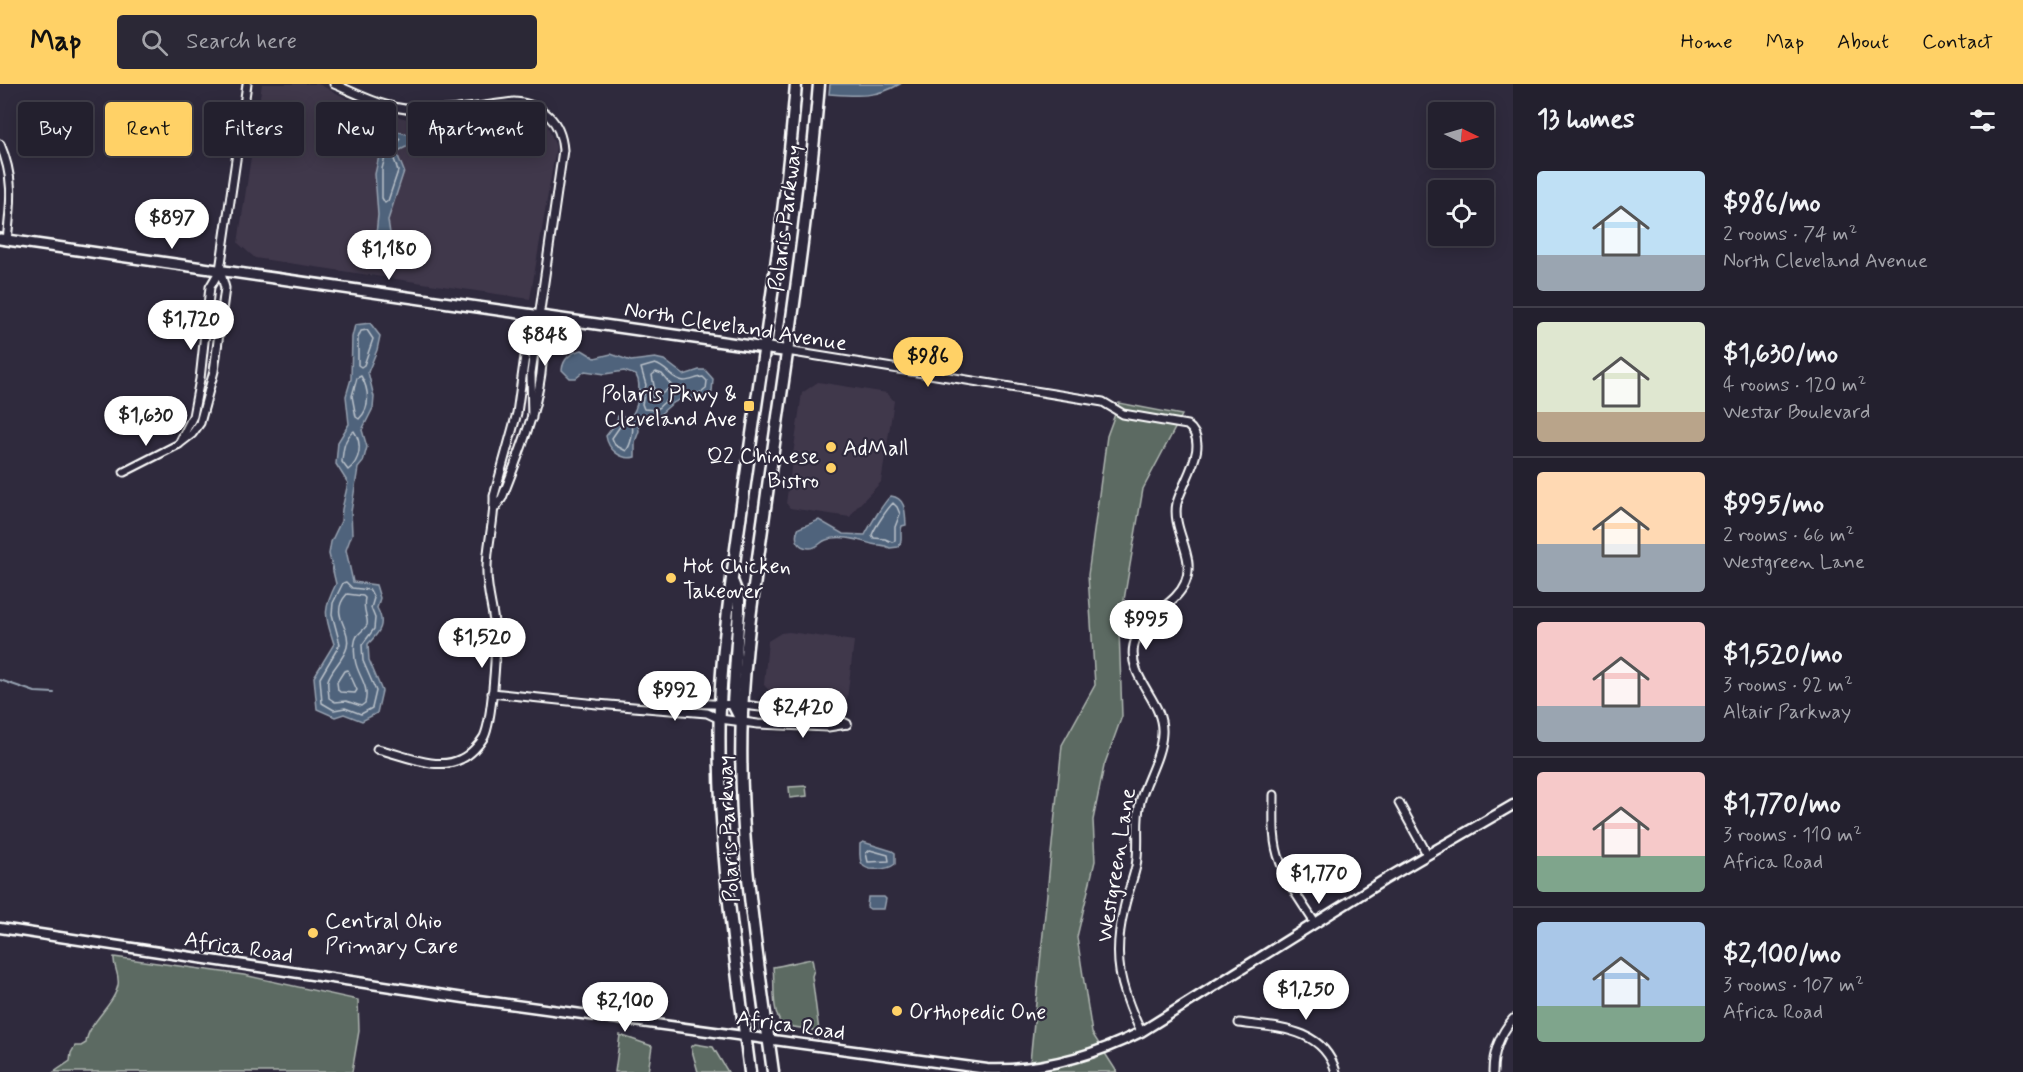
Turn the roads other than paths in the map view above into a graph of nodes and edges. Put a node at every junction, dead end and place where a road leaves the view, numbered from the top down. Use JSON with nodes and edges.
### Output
{"nodes":[{"id":1,"x":247,"y":84,"type":"edge"},
{"id":2,"x":334,"y":84,"type":"edge"},
{"id":3,"x":796,"y":84,"type":"edge"},
{"id":4,"x":819,"y":84,"type":"edge"},
{"id":5,"x":0,"y":144,"type":"edge"},
{"id":6,"x":3,"y":240,"type":"edge"},
{"id":7,"x":220,"y":270,"type":"junction"},
{"id":8,"x":540,"y":316,"type":"junction"},
{"id":9,"x":765,"y":348,"type":"junction"},
{"id":10,"x":787,"y":351,"type":"junction"},
{"id":11,"x":1074,"y":398,"type":"joint"},
{"id":12,"x":179,"y":444,"type":"junction"},
{"id":13,"x":124,"y":472,"type":"dead end"},
{"id":14,"x":495,"y":508,"type":"junction"},
{"id":15,"x":732,"y":580,"type":"junction"},
{"id":16,"x":492,"y":693,"type":"junction"},
{"id":17,"x":720,"y":703,"type":"junction"},
{"id":18,"x":738,"y":705,"type":"junction"},
{"id":19,"x":635,"y":706,"type":"junction"},
{"id":20,"x":720,"y":719,"type":"junction"},
{"id":21,"x":742,"y":721,"type":"junction"},
{"id":22,"x":377,"y":749,"type":"dead end"},
{"id":23,"x":1274,"y":795,"type":"dead end"},
{"id":24,"x":1399,"y":803,"type":"dead end"},
{"id":25,"x":1513,"y":806,"type":"edge"},
{"id":26,"x":1427,"y":854,"type":"junction"},
{"id":27,"x":1315,"y":923,"type":"junction"},
{"id":28,"x":0,"y":928,"type":"edge"},
{"id":29,"x":1513,"y":1019,"type":"edge"},
{"id":30,"x":1239,"y":1023,"type":"dead end"},
{"id":31,"x":1141,"y":1032,"type":"junction"},
{"id":32,"x":746,"y":1036,"type":"junction"},
{"id":33,"x":769,"y":1040,"type":"junction"},
{"id":34,"x":750,"y":1072,"type":"edge"},
{"id":35,"x":773,"y":1072,"type":"edge"},
{"id":36,"x":1336,"y":1072,"type":"edge"},
{"id":37,"x":1493,"y":1072,"type":"edge"}],
"edges":[{"from":1,"to":7,"type":"street"},
{"from":2,"to":8,"type":"street"},
{"from":3,"to":9,"type":"main road","name":"Polaris Parkway"},
{"from":4,"to":10,"type":"main road","name":"Polaris Parkway"},
{"from":5,"to":6,"type":"street"},
{"from":6,"to":7,"type":"main road","name":"North Cleveland Avenue"},
{"from":7,"to":8,"type":"main road","name":"North Cleveland Avenue"},
{"from":7,"to":12,"type":"street"},
{"from":7,"to":12,"type":"street"},
{"from":8,"to":9,"type":"main road","name":"North Cleveland Avenue"},
{"from":8,"to":14,"type":"street"},
{"from":8,"to":14,"type":"street"},
{"from":9,"to":10,"type":"main road","name":"North Cleveland Avenue"},
{"from":9,"to":15,"type":"main road","name":"Polaris Parkway"},
{"from":10,"to":11,"type":"street","name":"North Cleveland Avenue"},
{"from":10,"to":18,"type":"main road","name":"Polaris Parkway"},
{"from":11,"to":31,"type":"street","name":"Westgreen Lane"},
{"from":12,"to":13,"type":"street"},
{"from":14,"to":16,"type":"street"},
{"from":15,"to":17,"type":"main road","name":"Polaris Parkway"},
{"from":15,"to":18,"type":"main road"},
{"from":16,"to":19,"type":"street"},
{"from":16,"to":22,"type":"street"},
{"from":17,"to":18,"type":"street"},
{"from":17,"to":19,"type":"street"},
{"from":17,"to":20,"type":"main road","name":"Polaris Parkway"},
{"from":18,"to":21,"type":"main road"},
{"from":18,"to":21,"type":"street"},
{"from":19,"to":20,"type":"street"},
{"from":20,"to":21,"type":"street"},
{"from":20,"to":32,"type":"main road","name":"Polaris Parkway"},
{"from":21,"to":33,"type":"main road","name":"Polaris Parkway"},
{"from":23,"to":27,"type":"street"},
{"from":24,"to":26,"type":"street"},
{"from":25,"to":26,"type":"street","name":"Africa Road"},
{"from":26,"to":27,"type":"street","name":"Africa Road"},
{"from":27,"to":31,"type":"street","name":"Africa Road"},
{"from":28,"to":32,"type":"street","name":"Africa Road"},
{"from":29,"to":37,"type":"street"},
{"from":30,"to":36,"type":"street"},
{"from":31,"to":33,"type":"street","name":"Africa Road"},
{"from":32,"to":33,"type":"street","name":"Africa Road"},
{"from":32,"to":34,"type":"main road","name":"Polaris Parkway"},
{"from":33,"to":35,"type":"main road","name":"Polaris Parkway"}]}
